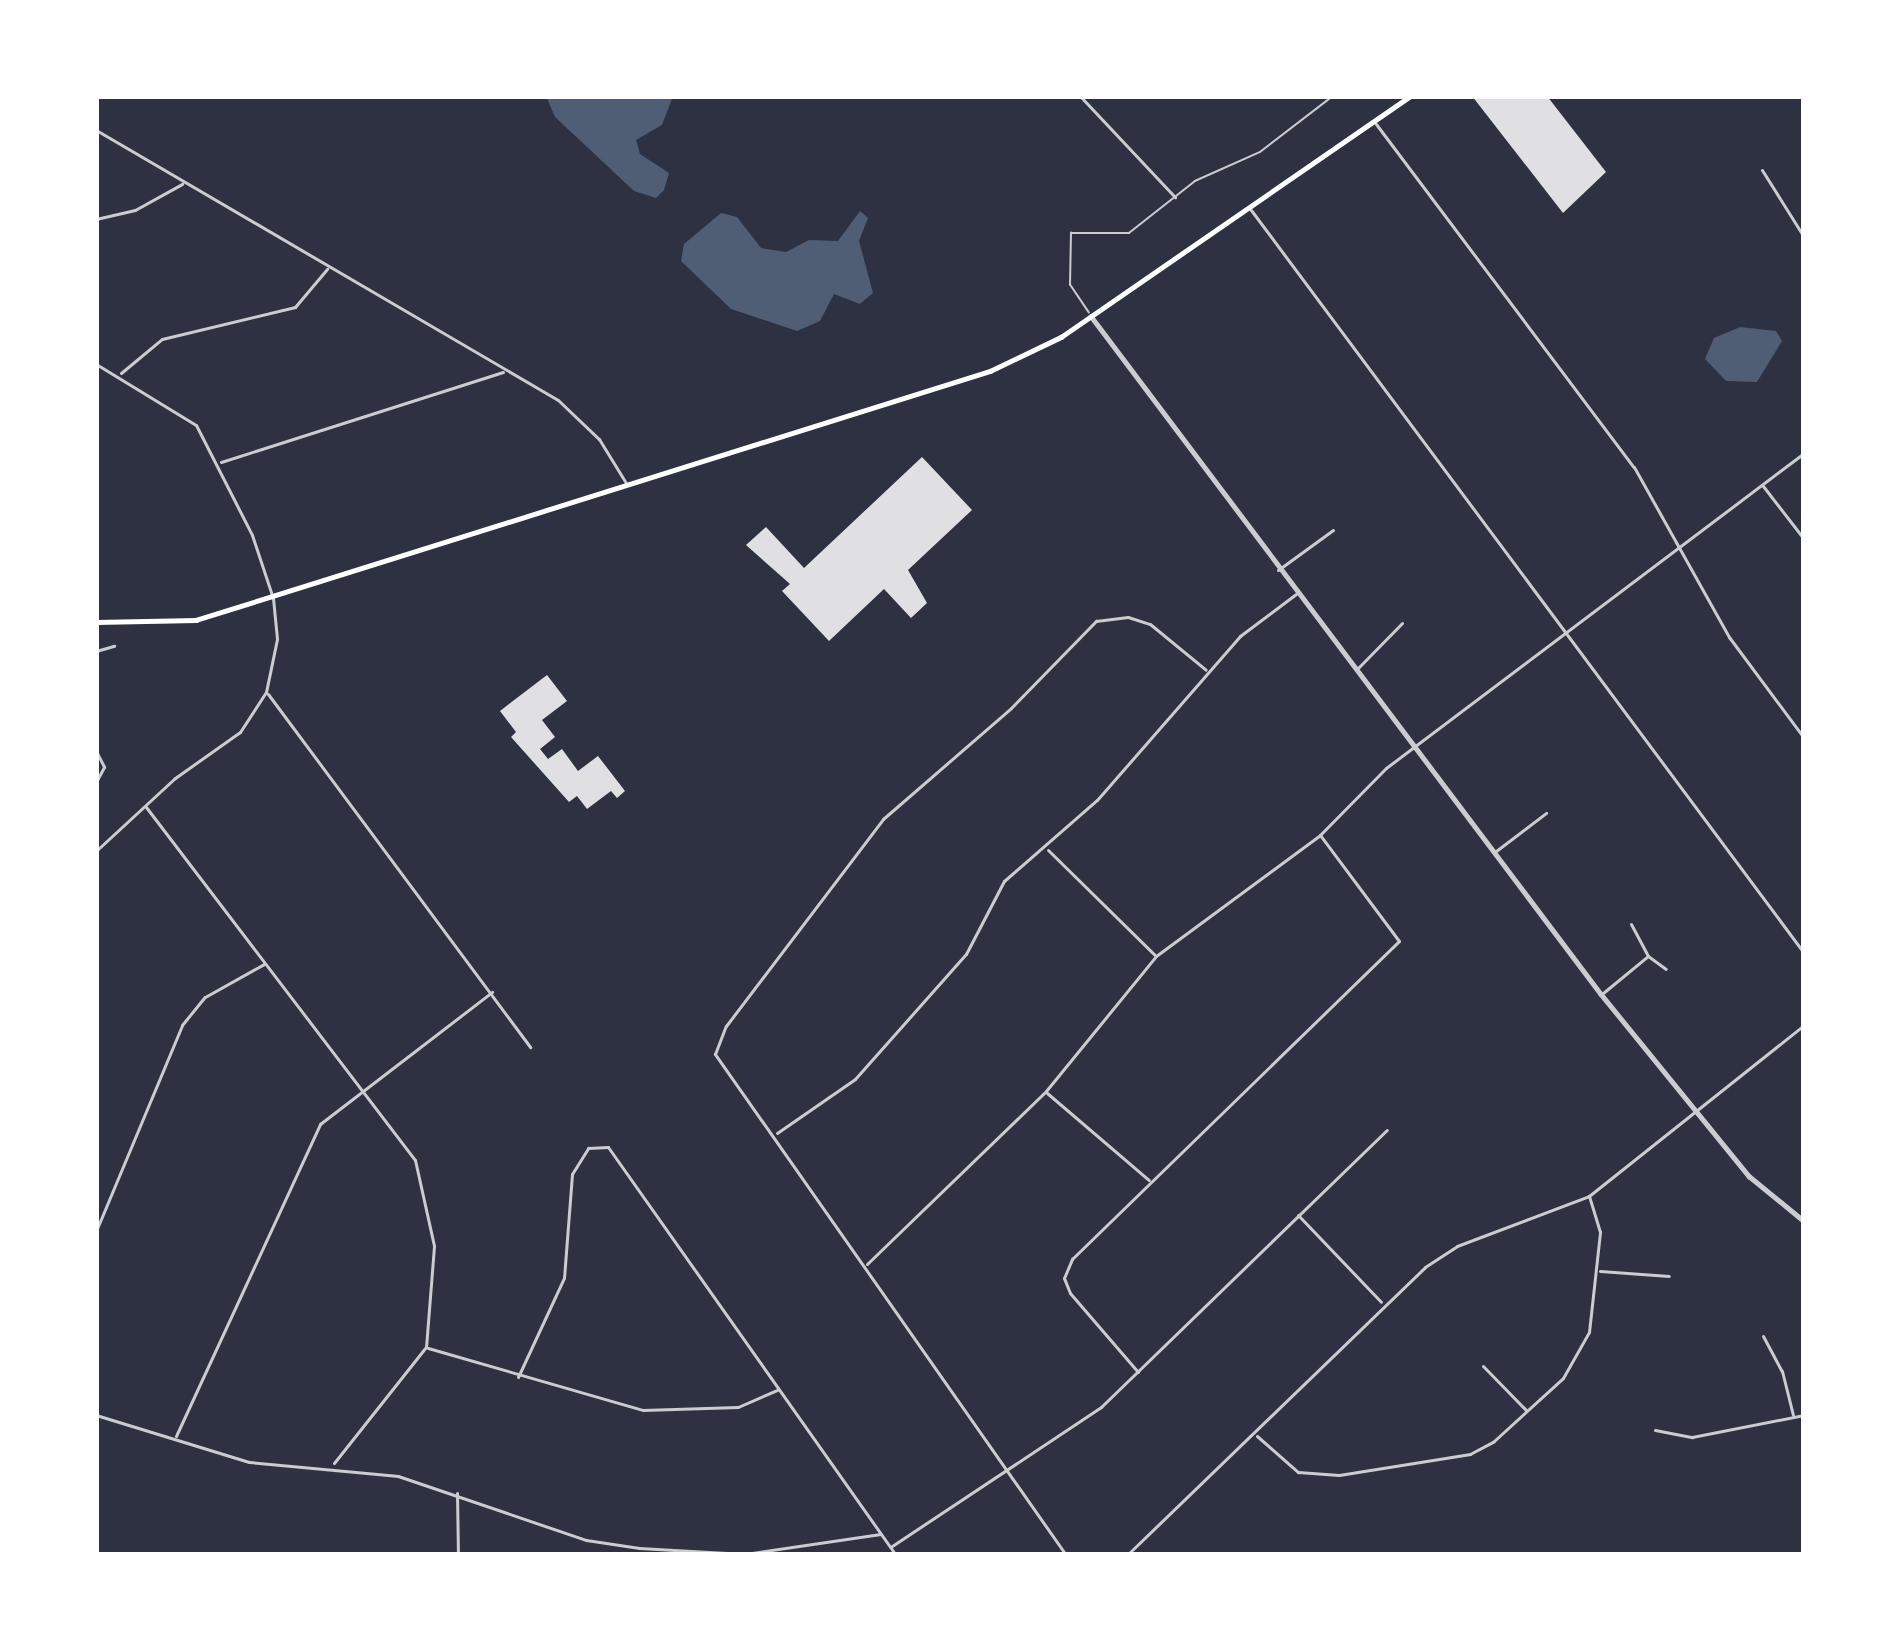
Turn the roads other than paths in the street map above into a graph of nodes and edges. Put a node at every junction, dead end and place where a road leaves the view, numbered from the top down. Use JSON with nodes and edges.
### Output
{"nodes":[{"id":1,"x":1080,"y":96,"type":"edge"},
{"id":2,"x":1334,"y":96,"type":"edge"},
{"id":3,"x":1411,"y":96,"type":"edge"},
{"id":4,"x":1375,"y":122,"type":"junction"},
{"id":5,"x":96,"y":130,"type":"edge"},
{"id":6,"x":1762,"y":170,"type":"dead end"},
{"id":7,"x":184,"y":182,"type":"junction"},
{"id":8,"x":1175,"y":197,"type":"junction"},
{"id":9,"x":1250,"y":209,"type":"junction"},
{"id":10,"x":96,"y":219,"type":"edge"},
{"id":11,"x":1804,"y":237,"type":"edge"},
{"id":12,"x":328,"y":267,"type":"junction"},
{"id":13,"x":1091,"y":316,"type":"junction"},
{"id":14,"x":96,"y":364,"type":"edge"},
{"id":15,"x":506,"y":371,"type":"junction"},
{"id":16,"x":120,"y":375,"type":"junction"},
{"id":17,"x":1804,"y":453,"type":"edge"},
{"id":18,"x":219,"y":463,"type":"junction"},
{"id":19,"x":627,"y":484,"type":"junction"},
{"id":20,"x":1762,"y":485,"type":"junction"},
{"id":21,"x":1333,"y":530,"type":"dead end"},
{"id":22,"x":1804,"y":539,"type":"edge"},
{"id":23,"x":1680,"y":543,"type":"junction"},
{"id":24,"x":1278,"y":570,"type":"junction"},
{"id":25,"x":1296,"y":594,"type":"junction"},
{"id":26,"x":274,"y":598,"type":"junction"},
{"id":27,"x":96,"y":622,"type":"edge"},
{"id":28,"x":1402,"y":623,"type":"dead end"},
{"id":29,"x":1566,"y":630,"type":"junction"},
{"id":30,"x":114,"y":646,"type":"dead end"},
{"id":31,"x":96,"y":651,"type":"edge"},
{"id":32,"x":1356,"y":669,"type":"junction"},
{"id":33,"x":1206,"y":670,"type":"junction"},
{"id":34,"x":266,"y":692,"type":"junction"},
{"id":35,"x":1804,"y":738,"type":"edge"},
{"id":36,"x":1416,"y":747,"type":"junction"},
{"id":37,"x":96,"y":751,"type":"edge"},
{"id":38,"x":96,"y":782,"type":"edge"},
{"id":39,"x":145,"y":806,"type":"junction"},
{"id":40,"x":1546,"y":812,"type":"dead end"},
{"id":41,"x":1320,"y":835,"type":"junction"},
{"id":42,"x":1047,"y":849,"type":"junction"},
{"id":43,"x":96,"y":851,"type":"edge"},
{"id":44,"x":1495,"y":852,"type":"junction"},
{"id":45,"x":1631,"y":924,"type":"dead end"},
{"id":46,"x":1804,"y":953,"type":"edge"},
{"id":47,"x":1156,"y":956,"type":"junction"},
{"id":48,"x":1648,"y":956,"type":"junction"},
{"id":49,"x":265,"y":963,"type":"junction"},
{"id":50,"x":1666,"y":969,"type":"dead end"},
{"id":51,"x":492,"y":992,"type":"junction"},
{"id":52,"x":1601,"y":994,"type":"junction"},
{"id":53,"x":1804,"y":1025,"type":"edge"},
{"id":54,"x":530,"y":1046,"type":"dead end"},
{"id":55,"x":1046,"y":1091,"type":"junction"},
{"id":56,"x":365,"y":1092,"type":"junction"},
{"id":57,"x":1696,"y":1112,"type":"junction"},
{"id":58,"x":1387,"y":1130,"type":"dead end"},
{"id":59,"x":776,"y":1134,"type":"junction"},
{"id":60,"x":1152,"y":1182,"type":"junction"},
{"id":61,"x":1588,"y":1196,"type":"junction"},
{"id":62,"x":1298,"y":1215,"type":"junction"},
{"id":63,"x":1804,"y":1221,"type":"edge"},
{"id":64,"x":96,"y":1232,"type":"edge"},
{"id":65,"x":866,"y":1265,"type":"junction"},
{"id":66,"x":1598,"y":1270,"type":"junction"},
{"id":67,"x":1669,"y":1276,"type":"dead end"},
{"id":68,"x":1382,"y":1303,"type":"junction"},
{"id":69,"x":1763,"y":1336,"type":"dead end"},
{"id":70,"x":427,"y":1347,"type":"junction"},
{"id":71,"x":1483,"y":1366,"type":"dead end"},
{"id":72,"x":1138,"y":1372,"type":"junction"},
{"id":73,"x":518,"y":1377,"type":"junction"},
{"id":74,"x":780,"y":1389,"type":"junction"},
{"id":75,"x":1527,"y":1411,"type":"junction"},
{"id":76,"x":96,"y":1415,"type":"edge"},
{"id":77,"x":1804,"y":1415,"type":"edge"},
{"id":78,"x":1793,"y":1417,"type":"junction"},
{"id":79,"x":1655,"y":1430,"type":"dead end"},
{"id":80,"x":1256,"y":1435,"type":"junction"},
{"id":81,"x":175,"y":1438,"type":"junction"},
{"id":82,"x":333,"y":1465,"type":"junction"},
{"id":83,"x":1008,"y":1469,"type":"junction"},
{"id":84,"x":457,"y":1491,"type":"junction"},
{"id":85,"x":880,"y":1534,"type":"junction"},
{"id":86,"x":890,"y":1547,"type":"junction"},
{"id":87,"x":458,"y":1555,"type":"edge"},
{"id":88,"x":896,"y":1555,"type":"edge"},
{"id":89,"x":1066,"y":1555,"type":"edge"},
{"id":90,"x":1127,"y":1555,"type":"edge"}],
"edges":[{"from":1,"to":8,"type":"street"},
{"from":2,"to":8,"type":"lane"},
{"from":3,"to":4,"type":"main road"},
{"from":4,"to":9,"type":"main road"},
{"from":4,"to":23,"type":"street"},
{"from":5,"to":7,"type":"street"},
{"from":6,"to":11,"type":"street"},
{"from":7,"to":10,"type":"street"},
{"from":7,"to":12,"type":"street"},
{"from":8,"to":13,"type":"lane"},
{"from":9,"to":13,"type":"main road"},
{"from":9,"to":29,"type":"street"},
{"from":12,"to":15,"type":"street"},
{"from":12,"to":16,"type":"street"},
{"from":13,"to":19,"type":"main road"},
{"from":13,"to":24,"type":"street"},
{"from":14,"to":16,"type":"street"},
{"from":15,"to":18,"type":"street"},
{"from":15,"to":19,"type":"street"},
{"from":16,"to":18,"type":"street"},
{"from":17,"to":20,"type":"street"},
{"from":18,"to":26,"type":"street"},
{"from":19,"to":26,"type":"main road"},
{"from":20,"to":22,"type":"street"},
{"from":20,"to":23,"type":"street"},
{"from":21,"to":24,"type":"street"},
{"from":23,"to":29,"type":"street"},
{"from":23,"to":35,"type":"street"},
{"from":24,"to":25,"type":"street"},
{"from":25,"to":32,"type":"street"},
{"from":25,"to":33,"type":"street"},
{"from":26,"to":27,"type":"main road"},
{"from":26,"to":34,"type":"street"},
{"from":28,"to":32,"type":"street"},
{"from":29,"to":36,"type":"street"},
{"from":29,"to":46,"type":"street"},
{"from":30,"to":31,"type":"street"},
{"from":32,"to":36,"type":"street"},
{"from":33,"to":42,"type":"street"},
{"from":33,"to":59,"type":"street"},
{"from":34,"to":39,"type":"street"},
{"from":34,"to":51,"type":"street"},
{"from":36,"to":41,"type":"street"},
{"from":36,"to":44,"type":"street"},
{"from":37,"to":38,"type":"street"},
{"from":39,"to":43,"type":"street"},
{"from":39,"to":49,"type":"street"},
{"from":40,"to":44,"type":"street"},
{"from":41,"to":47,"type":"street"},
{"from":41,"to":60,"type":"street"},
{"from":42,"to":47,"type":"street"},
{"from":42,"to":59,"type":"street"},
{"from":44,"to":52,"type":"street"},
{"from":45,"to":48,"type":"street"},
{"from":47,"to":55,"type":"street"},
{"from":48,"to":50,"type":"street"},
{"from":48,"to":52,"type":"street"},
{"from":49,"to":56,"type":"street"},
{"from":49,"to":64,"type":"street"},
{"from":51,"to":54,"type":"street"},
{"from":51,"to":56,"type":"street"},
{"from":52,"to":57,"type":"street"},
{"from":53,"to":57,"type":"street"},
{"from":55,"to":60,"type":"street"},
{"from":55,"to":65,"type":"street"},
{"from":56,"to":70,"type":"street"},
{"from":56,"to":81,"type":"street"},
{"from":57,"to":61,"type":"street"},
{"from":57,"to":63,"type":"street"},
{"from":58,"to":62,"type":"street"},
{"from":59,"to":65,"type":"street"},
{"from":60,"to":72,"type":"street"},
{"from":61,"to":66,"type":"street"},
{"from":61,"to":68,"type":"street"},
{"from":62,"to":68,"type":"street"},
{"from":62,"to":72,"type":"street"},
{"from":65,"to":83,"type":"street"},
{"from":66,"to":67,"type":"street"},
{"from":66,"to":75,"type":"street"},
{"from":68,"to":80,"type":"street"},
{"from":69,"to":78,"type":"street"},
{"from":70,"to":73,"type":"street"},
{"from":70,"to":82,"type":"street"},
{"from":71,"to":75,"type":"street"},
{"from":72,"to":83,"type":"street"},
{"from":73,"to":74,"type":"street"},
{"from":73,"to":74,"type":"street"},
{"from":74,"to":85,"type":"street"},
{"from":75,"to":80,"type":"street"},
{"from":76,"to":81,"type":"street"},
{"from":77,"to":78,"type":"street"},
{"from":78,"to":79,"type":"street"},
{"from":80,"to":90,"type":"street"},
{"from":81,"to":82,"type":"street"},
{"from":82,"to":84,"type":"street"},
{"from":83,"to":86,"type":"street"},
{"from":83,"to":89,"type":"street"},
{"from":84,"to":85,"type":"street"},
{"from":84,"to":87,"type":"street"},
{"from":85,"to":86,"type":"street"},
{"from":86,"to":88,"type":"street"}]}
